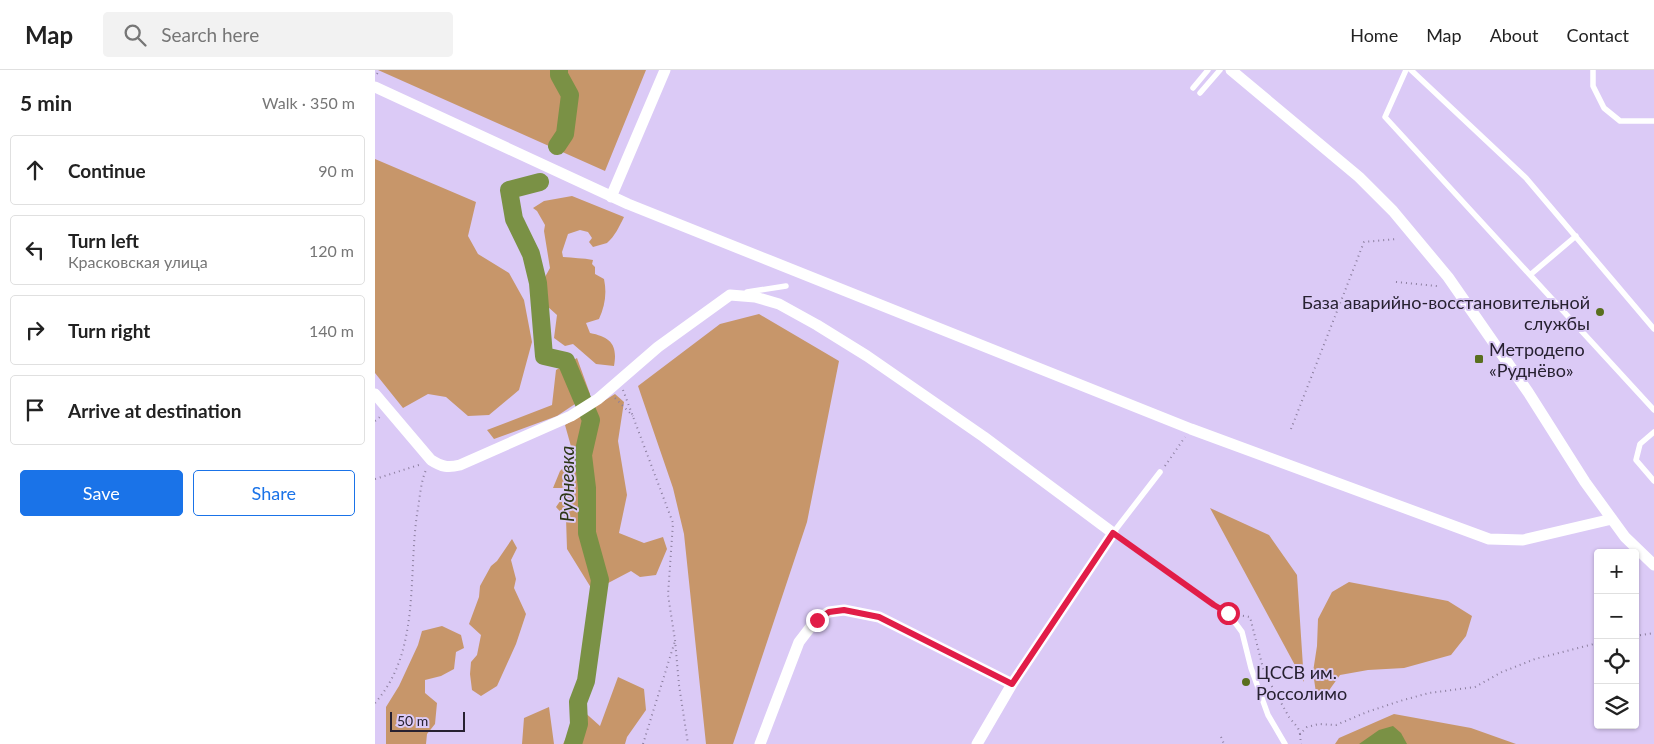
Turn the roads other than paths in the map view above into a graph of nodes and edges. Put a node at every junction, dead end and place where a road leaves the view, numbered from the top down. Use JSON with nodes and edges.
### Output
{"nodes":[{"id":1,"x":665,"y":70,"type":"edge"},
{"id":2,"x":1208,"y":70,"type":"edge"},
{"id":3,"x":1219,"y":70,"type":"edge"},
{"id":4,"x":1231,"y":70,"type":"edge"},
{"id":5,"x":1406,"y":70,"type":"edge"},
{"id":6,"x":1411,"y":70,"type":"edge"},
{"id":7,"x":1593,"y":70,"type":"edge"},
{"id":8,"x":375,"y":87,"type":"edge"},
{"id":9,"x":1193,"y":88,"type":"dead end"},
{"id":10,"x":1200,"y":93,"type":"dead end"},
{"id":11,"x":1654,"y":121,"type":"edge"},
{"id":12,"x":611,"y":197,"type":"junction"},
{"id":13,"x":1576,"y":236,"type":"junction"},
{"id":14,"x":1531,"y":275,"type":"junction"},
{"id":15,"x":785,"y":286,"type":"dead end"},
{"id":16,"x":730,"y":296,"type":"junction"},
{"id":17,"x":1654,"y":329,"type":"edge"},
{"id":18,"x":375,"y":394,"type":"edge"},
{"id":19,"x":1654,"y":410,"type":"edge"},
{"id":20,"x":1654,"y":432,"type":"edge"},
{"id":21,"x":1160,"y":472,"type":"road end"},
{"id":22,"x":1654,"y":481,"type":"edge"},
{"id":23,"x":1612,"y":519,"type":"junction"},
{"id":24,"x":1113,"y":533,"type":"junction"},
{"id":25,"x":1654,"y":565,"type":"edge"},
{"id":26,"x":1012,"y":684,"type":"junction"},
{"id":27,"x":760,"y":744,"type":"edge"},
{"id":28,"x":977,"y":744,"type":"edge"},
{"id":29,"x":1285,"y":744,"type":"edge"}],
"edges":[{"from":1,"to":12,"type":"street"},
{"from":2,"to":9,"type":"lane"},
{"from":3,"to":10,"type":"lane"},
{"from":4,"to":23,"type":"street"},
{"from":5,"to":14,"type":"lane"},
{"from":6,"to":13,"type":"lane"},
{"from":7,"to":11,"type":"lane"},
{"from":8,"to":12,"type":"street"},
{"from":12,"to":23,"type":"street"},
{"from":13,"to":14,"type":"lane"},
{"from":13,"to":17,"type":"lane"},
{"from":14,"to":19,"type":"lane"},
{"from":15,"to":16,"type":"lane"},
{"from":16,"to":18,"type":"street"},
{"from":16,"to":24,"type":"street"},
{"from":20,"to":22,"type":"lane"},
{"from":21,"to":24,"type":"lane"},
{"from":23,"to":25,"type":"street"},
{"from":24,"to":26,"type":"street"},
{"from":24,"to":29,"type":"lane"},
{"from":26,"to":27,"type":"street"},
{"from":26,"to":28,"type":"street"}]}
